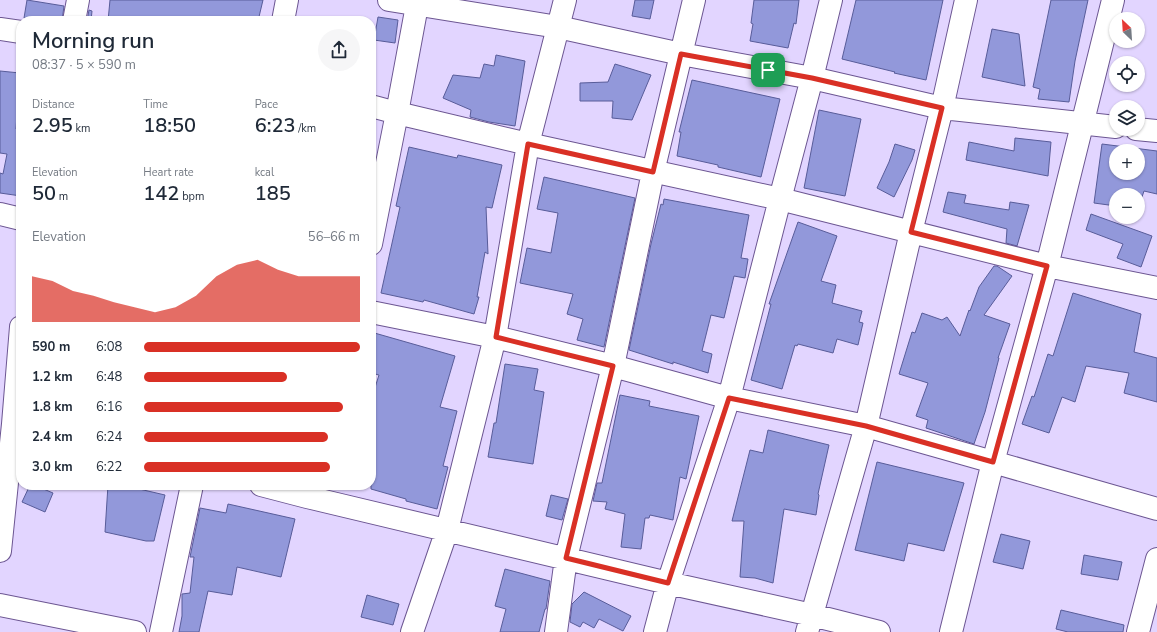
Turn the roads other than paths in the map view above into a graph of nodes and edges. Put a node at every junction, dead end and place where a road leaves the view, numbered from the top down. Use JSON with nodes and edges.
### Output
{"nodes":[{"id":1,"x":78,"y":0,"type":"edge"},
{"id":2,"x":286,"y":0,"type":"edge"},
{"id":3,"x":389,"y":0,"type":"edge"},
{"id":4,"x":565,"y":0,"type":"edge"},
{"id":5,"x":694,"y":0,"type":"edge"},
{"id":6,"x":831,"y":0,"type":"edge"},
{"id":7,"x":966,"y":0,"type":"edge"},
{"id":8,"x":1114,"y":0,"type":"edge"},
{"id":9,"x":417,"y":2,"type":"edge"},
{"id":10,"x":75,"y":16,"type":"edge"},
{"id":11,"x":284,"y":16,"type":"edge"},
{"id":12,"x":558,"y":27,"type":"junction"},
{"id":13,"x":0,"y":29,"type":"edge"},
{"id":14,"x":16,"y":31,"type":"edge"},
{"id":15,"x":681,"y":54,"type":"junction"},
{"id":16,"x":812,"y":78,"type":"junction"},
{"id":17,"x":376,"y":107,"type":"edge"},
{"id":18,"x":942,"y":108,"type":"junction"},
{"id":19,"x":397,"y":113,"type":"junction"},
{"id":20,"x":1083,"y":123,"type":"junction"},
{"id":21,"x":1109,"y":126,"type":"edge"},
{"id":22,"x":1145,"y":130,"type":"edge"},
{"id":23,"x":1157,"y":132,"type":"edge"},
{"id":24,"x":528,"y":144,"type":"junction"},
{"id":25,"x":653,"y":172,"type":"junction"},
{"id":26,"x":780,"y":199,"type":"junction"},
{"id":27,"x":0,"y":214,"type":"edge"},
{"id":28,"x":16,"y":218,"type":"edge"},
{"id":29,"x":376,"y":219,"type":"edge"},
{"id":30,"x":911,"y":232,"type":"junction"},
{"id":31,"x":1047,"y":266,"type":"junction"},
{"id":32,"x":1157,"y":288,"type":"edge"},
{"id":33,"x":376,"y":313,"type":"edge"},
{"id":34,"x":496,"y":337,"type":"junction"},
{"id":35,"x":613,"y":366,"type":"junction"},
{"id":36,"x":16,"y":376,"type":"edge"},
{"id":37,"x":729,"y":398,"type":"junction"},
{"id":38,"x":11,"y":424,"type":"edge"},
{"id":39,"x":866,"y":426,"type":"junction"},
{"id":40,"x":993,"y":462,"type":"junction"},
{"id":41,"x":191,"y":490,"type":"edge"},
{"id":42,"x":308,"y":491,"type":"edge"},
{"id":43,"x":1157,"y":509,"type":"edge"},
{"id":44,"x":447,"y":530,"type":"junction"},
{"id":45,"x":0,"y":551,"type":"edge"},
{"id":46,"x":566,"y":558,"type":"junction"},
{"id":47,"x":1157,"y":559,"type":"edge"},
{"id":48,"x":668,"y":583,"type":"junction"},
{"id":49,"x":0,"y":605,"type":"edge"},
{"id":50,"x":810,"y":623,"type":"edge"},
{"id":51,"x":135,"y":632,"type":"edge"},
{"id":52,"x":161,"y":632,"type":"edge"},
{"id":53,"x":412,"y":632,"type":"edge"},
{"id":54,"x":556,"y":632,"type":"edge"},
{"id":55,"x":655,"y":632,"type":"edge"},
{"id":56,"x":879,"y":632,"type":"edge"},
{"id":57,"x":951,"y":632,"type":"edge"},
{"id":58,"x":1138,"y":632,"type":"edge"}],
"edges":[{"from":1,"to":10,"type":"main road"},
{"from":2,"to":11,"type":"main road"},
{"from":3,"to":9,"type":"main road"},
{"from":4,"to":12,"type":"main road"},
{"from":5,"to":15,"type":"main road"},
{"from":6,"to":16,"type":"main road"},
{"from":7,"to":18,"type":"main road"},
{"from":8,"to":20,"type":"main road"},
{"from":9,"to":12,"type":"main road"},
{"from":9,"to":19,"type":"main road"},
{"from":12,"to":15,"type":"main road"},
{"from":12,"to":24,"type":"main road"},
{"from":13,"to":14,"type":"main road"},
{"from":15,"to":16,"type":"main road"},
{"from":15,"to":25,"type":"main road"},
{"from":16,"to":18,"type":"main road"},
{"from":16,"to":26,"type":"main road"},
{"from":17,"to":19,"type":"main road"},
{"from":18,"to":20,"type":"main road"},
{"from":18,"to":30,"type":"main road"},
{"from":19,"to":24,"type":"main road"},
{"from":19,"to":29,"type":"main road"},
{"from":20,"to":21,"type":"main road"},
{"from":20,"to":31,"type":"main road"},
{"from":22,"to":23,"type":"main road"},
{"from":24,"to":25,"type":"main road"},
{"from":24,"to":34,"type":"main road"},
{"from":25,"to":26,"type":"main road"},
{"from":25,"to":35,"type":"main road"},
{"from":26,"to":30,"type":"main road"},
{"from":26,"to":37,"type":"main road"},
{"from":27,"to":28,"type":"main road"},
{"from":30,"to":31,"type":"main road"},
{"from":30,"to":39,"type":"main road"},
{"from":31,"to":32,"type":"main road"},
{"from":31,"to":40,"type":"main road"},
{"from":33,"to":34,"type":"main road"},
{"from":34,"to":35,"type":"main road"},
{"from":34,"to":44,"type":"main road"},
{"from":35,"to":37,"type":"main road"},
{"from":35,"to":46,"type":"main road"},
{"from":36,"to":38,"type":"main road"},
{"from":37,"to":39,"type":"main road"},
{"from":37,"to":48,"type":"main road"},
{"from":38,"to":45,"type":"main road"},
{"from":39,"to":40,"type":"main road"},
{"from":39,"to":50,"type":"main road"},
{"from":40,"to":43,"type":"main road"},
{"from":40,"to":57,"type":"main road"},
{"from":41,"to":52,"type":"main road"},
{"from":42,"to":44,"type":"main road"},
{"from":44,"to":46,"type":"main road"},
{"from":44,"to":53,"type":"main road"},
{"from":46,"to":48,"type":"main road"},
{"from":46,"to":54,"type":"main road"},
{"from":47,"to":58,"type":"main road"},
{"from":48,"to":50,"type":"main road"},
{"from":48,"to":55,"type":"main road"},
{"from":49,"to":51,"type":"main road"},
{"from":50,"to":56,"type":"main road"}]}
